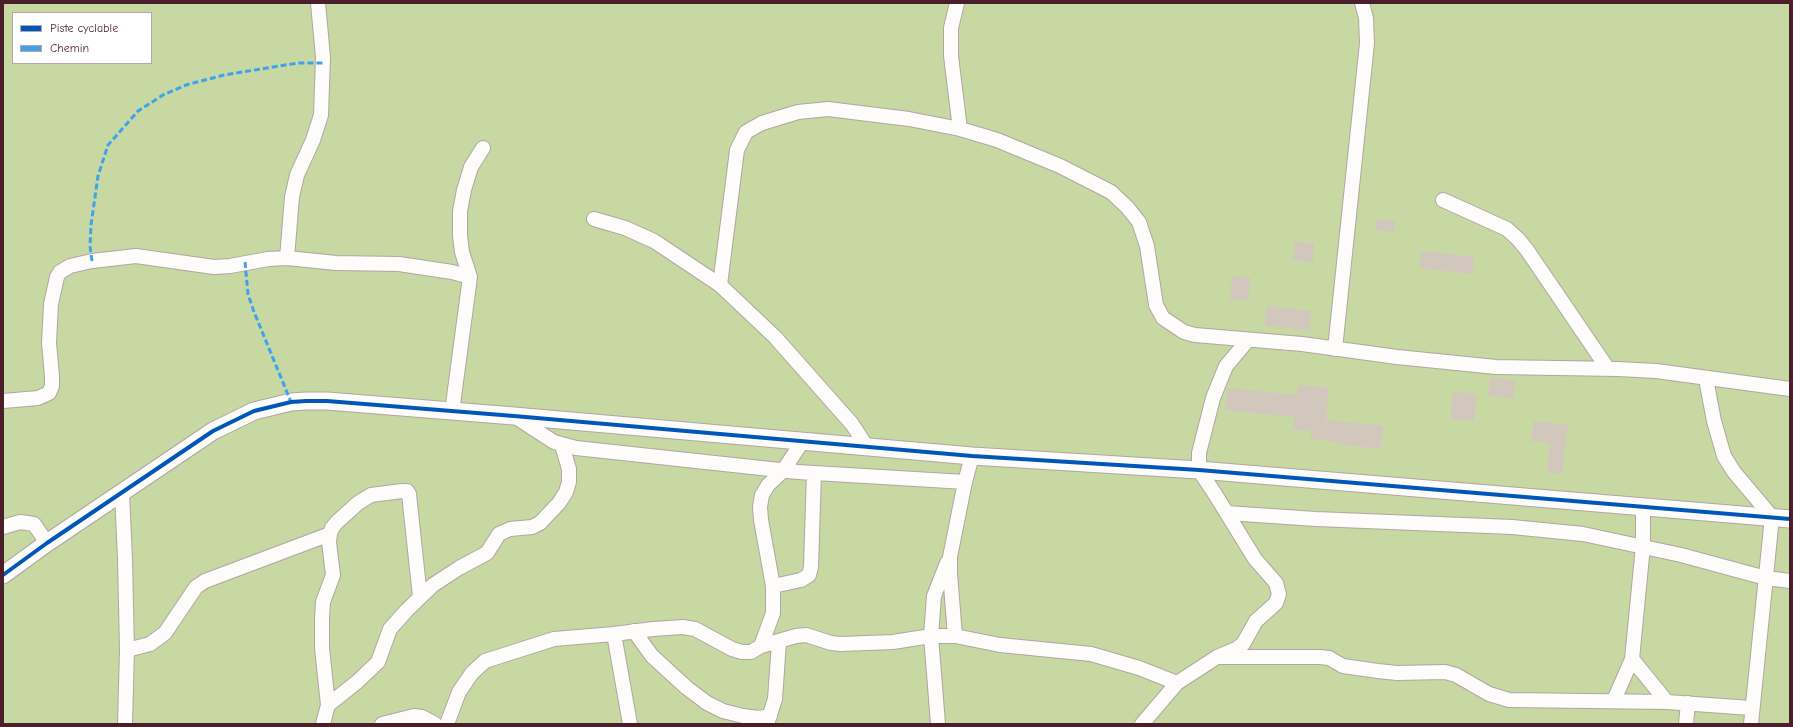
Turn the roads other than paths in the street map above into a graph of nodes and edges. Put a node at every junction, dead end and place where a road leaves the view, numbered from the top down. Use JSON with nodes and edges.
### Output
{"nodes":[{"id":1,"x":318,"y":3,"type":"edge"},
{"id":2,"x":957,"y":3,"type":"edge"},
{"id":3,"x":1362,"y":3,"type":"edge"},
{"id":4,"x":960,"y":129,"type":"junction"},
{"id":5,"x":483,"y":148,"type":"dead end"},
{"id":6,"x":1443,"y":200,"type":"dead end"},
{"id":7,"x":594,"y":219,"type":"dead end"},
{"id":8,"x":287,"y":258,"type":"junction"},
{"id":9,"x":470,"y":277,"type":"junction"},
{"id":10,"x":720,"y":285,"type":"junction"},
{"id":11,"x":1248,"y":340,"type":"junction"},
{"id":12,"x":1335,"y":349,"type":"junction"},
{"id":13,"x":1608,"y":368,"type":"junction"},
{"id":14,"x":1706,"y":379,"type":"junction"},
{"id":15,"x":1790,"y":389,"type":"edge"},
{"id":16,"x":3,"y":401,"type":"edge"},
{"id":17,"x":452,"y":412,"type":"junction"},
{"id":18,"x":514,"y":416,"type":"junction"},
{"id":19,"x":802,"y":442,"type":"junction"},
{"id":20,"x":562,"y":445,"type":"junction"},
{"id":21,"x":867,"y":447,"type":"junction"},
{"id":22,"x":972,"y":456,"type":"junction"},
{"id":23,"x":1199,"y":470,"type":"junction"},
{"id":24,"x":783,"y":471,"type":"junction"},
{"id":25,"x":814,"y":473,"type":"junction"},
{"id":26,"x":965,"y":482,"type":"junction"},
{"id":27,"x":122,"y":493,"type":"junction"},
{"id":28,"x":1643,"y":506,"type":"junction"},
{"id":29,"x":1227,"y":513,"type":"junction"},
{"id":30,"x":1772,"y":516,"type":"junction"},
{"id":31,"x":1790,"y":519,"type":"edge"},
{"id":32,"x":3,"y":527,"type":"edge"},
{"id":33,"x":330,"y":534,"type":"junction"},
{"id":34,"x":47,"y":543,"type":"junction"},
{"id":35,"x":1643,"y":546,"type":"junction"},
{"id":36,"x":950,"y":557,"type":"junction"},
{"id":37,"x":3,"y":575,"type":"edge"},
{"id":38,"x":1766,"y":578,"type":"junction"},
{"id":39,"x":1790,"y":581,"type":"edge"},
{"id":40,"x":773,"y":586,"type":"junction"},
{"id":41,"x":420,"y":597,"type":"junction"},
{"id":42,"x":634,"y":631,"type":"junction"},
{"id":43,"x":614,"y":634,"type":"junction"},
{"id":44,"x":931,"y":636,"type":"junction"},
{"id":45,"x":955,"y":636,"type":"junction"},
{"id":46,"x":778,"y":642,"type":"junction"},
{"id":47,"x":761,"y":646,"type":"junction"},
{"id":48,"x":127,"y":650,"type":"junction"},
{"id":49,"x":1217,"y":657,"type":"junction"},
{"id":50,"x":1632,"y":659,"type":"junction"},
{"id":51,"x":1177,"y":683,"type":"junction"},
{"id":52,"x":1614,"y":700,"type":"junction"},
{"id":53,"x":1668,"y":702,"type":"junction"},
{"id":54,"x":1688,"y":703,"type":"junction"},
{"id":55,"x":328,"y":705,"type":"junction"},
{"id":56,"x":1751,"y":708,"type":"junction"},
{"id":57,"x":768,"y":720,"type":"edge"},
{"id":58,"x":125,"y":724,"type":"edge"},
{"id":59,"x":324,"y":724,"type":"edge"},
{"id":60,"x":382,"y":724,"type":"edge"},
{"id":61,"x":435,"y":724,"type":"edge"},
{"id":62,"x":447,"y":724,"type":"edge"},
{"id":63,"x":630,"y":724,"type":"edge"},
{"id":64,"x":938,"y":724,"type":"edge"},
{"id":65,"x":1142,"y":724,"type":"edge"},
{"id":66,"x":1686,"y":724,"type":"edge"},
{"id":67,"x":1751,"y":724,"type":"edge"}],
"edges":[{"from":1,"to":8,"type":"street"},
{"from":2,"to":4,"type":"street"},
{"from":3,"to":12,"type":"street"},
{"from":4,"to":10,"type":"street"},
{"from":4,"to":11,"type":"street"},
{"from":5,"to":9,"type":"street"},
{"from":6,"to":13,"type":"street"},
{"from":7,"to":10,"type":"street"},
{"from":8,"to":9,"type":"street"},
{"from":8,"to":16,"type":"street"},
{"from":9,"to":17,"type":"street"},
{"from":10,"to":21,"type":"street"},
{"from":11,"to":12,"type":"street"},
{"from":11,"to":23,"type":"street"},
{"from":12,"to":13,"type":"street"},
{"from":13,"to":14,"type":"street"},
{"from":14,"to":15,"type":"street"},
{"from":14,"to":30,"type":"street"},
{"from":17,"to":18,"type":"street"},
{"from":17,"to":27,"type":"street"},
{"from":18,"to":19,"type":"street"},
{"from":18,"to":20,"type":"street"},
{"from":19,"to":21,"type":"street"},
{"from":19,"to":24,"type":"street"},
{"from":20,"to":24,"type":"street"},
{"from":20,"to":41,"type":"street"},
{"from":21,"to":22,"type":"street"},
{"from":22,"to":23,"type":"street"},
{"from":22,"to":26,"type":"street"},
{"from":23,"to":28,"type":"street"},
{"from":23,"to":29,"type":"street"},
{"from":24,"to":25,"type":"street"},
{"from":24,"to":40,"type":"street"},
{"from":25,"to":26,"type":"street"},
{"from":25,"to":40,"type":"street"},
{"from":26,"to":36,"type":"street"},
{"from":27,"to":34,"type":"street"},
{"from":27,"to":48,"type":"street"},
{"from":28,"to":30,"type":"street"},
{"from":28,"to":35,"type":"street"},
{"from":29,"to":35,"type":"street"},
{"from":29,"to":49,"type":"street"},
{"from":30,"to":31,"type":"street"},
{"from":30,"to":38,"type":"street"},
{"from":32,"to":34,"type":"street"},
{"from":33,"to":41,"type":"street"},
{"from":33,"to":48,"type":"street"},
{"from":33,"to":55,"type":"street"},
{"from":34,"to":37,"type":"street"},
{"from":35,"to":38,"type":"street"},
{"from":35,"to":50,"type":"street"},
{"from":36,"to":44,"type":"street"},
{"from":36,"to":45,"type":"street"},
{"from":38,"to":39,"type":"street"},
{"from":38,"to":56,"type":"street"},
{"from":40,"to":47,"type":"street"},
{"from":41,"to":55,"type":"street"},
{"from":42,"to":43,"type":"street"},
{"from":42,"to":47,"type":"street"},
{"from":42,"to":57,"type":"street"},
{"from":43,"to":62,"type":"street"},
{"from":43,"to":63,"type":"street"},
{"from":44,"to":45,"type":"street"},
{"from":44,"to":46,"type":"street"},
{"from":44,"to":64,"type":"street"},
{"from":45,"to":51,"type":"street"},
{"from":46,"to":47,"type":"street"},
{"from":46,"to":57,"type":"street"},
{"from":48,"to":58,"type":"street"},
{"from":49,"to":51,"type":"street"},
{"from":49,"to":52,"type":"street"},
{"from":50,"to":52,"type":"street"},
{"from":50,"to":53,"type":"street"},
{"from":51,"to":65,"type":"street"},
{"from":52,"to":53,"type":"street"},
{"from":53,"to":54,"type":"street"},
{"from":54,"to":56,"type":"street"},
{"from":54,"to":66,"type":"street"},
{"from":55,"to":59,"type":"street"},
{"from":56,"to":67,"type":"street"},
{"from":60,"to":61,"type":"street"}]}
